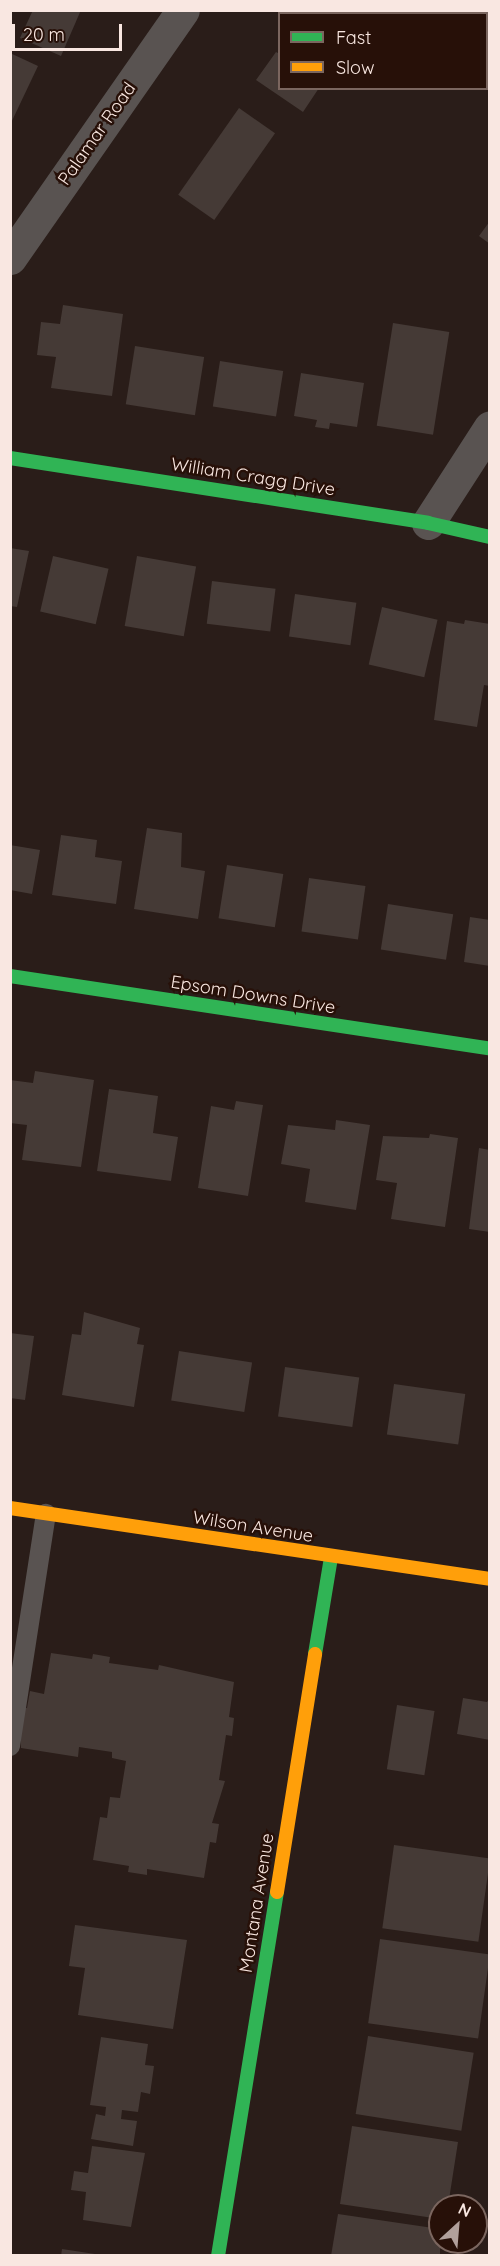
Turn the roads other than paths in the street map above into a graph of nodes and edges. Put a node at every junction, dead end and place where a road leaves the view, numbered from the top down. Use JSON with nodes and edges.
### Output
{"nodes":[{"id":1,"x":183,"y":10,"type":"edge"},
{"id":2,"x":10,"y":258,"type":"edge"},
{"id":3,"x":489,"y":428,"type":"edge"},
{"id":4,"x":10,"y":458,"type":"edge"},
{"id":5,"x":428,"y":523,"type":"junction"},
{"id":6,"x":489,"y":537,"type":"edge"},
{"id":7,"x":10,"y":976,"type":"edge"},
{"id":8,"x":489,"y":1049,"type":"edge"},
{"id":9,"x":10,"y":1508,"type":"edge"},
{"id":10,"x":46,"y":1514,"type":"junction"},
{"id":11,"x":331,"y":1557,"type":"junction"},
{"id":12,"x":489,"y":1580,"type":"edge"},
{"id":13,"x":10,"y":1746,"type":"edge"},
{"id":14,"x":218,"y":2256,"type":"edge"}],
"edges":[{"from":1,"to":2,"type":"street","name":"Palamar Road"},
{"from":3,"to":5,"type":"street"},
{"from":4,"to":5,"type":"street","name":"William Cragg Drive"},
{"from":5,"to":6,"type":"street","name":"William Cragg Drive"},
{"from":7,"to":8,"type":"street","name":"Epsom Downs Drive"},
{"from":9,"to":10,"type":"street","name":"Wilson Avenue"},
{"from":10,"to":11,"type":"street","name":"Wilson Avenue"},
{"from":10,"to":13,"type":"lane"},
{"from":11,"to":12,"type":"street","name":"Wilson Avenue"},
{"from":11,"to":14,"type":"street","name":"Montana Avenue"}]}
